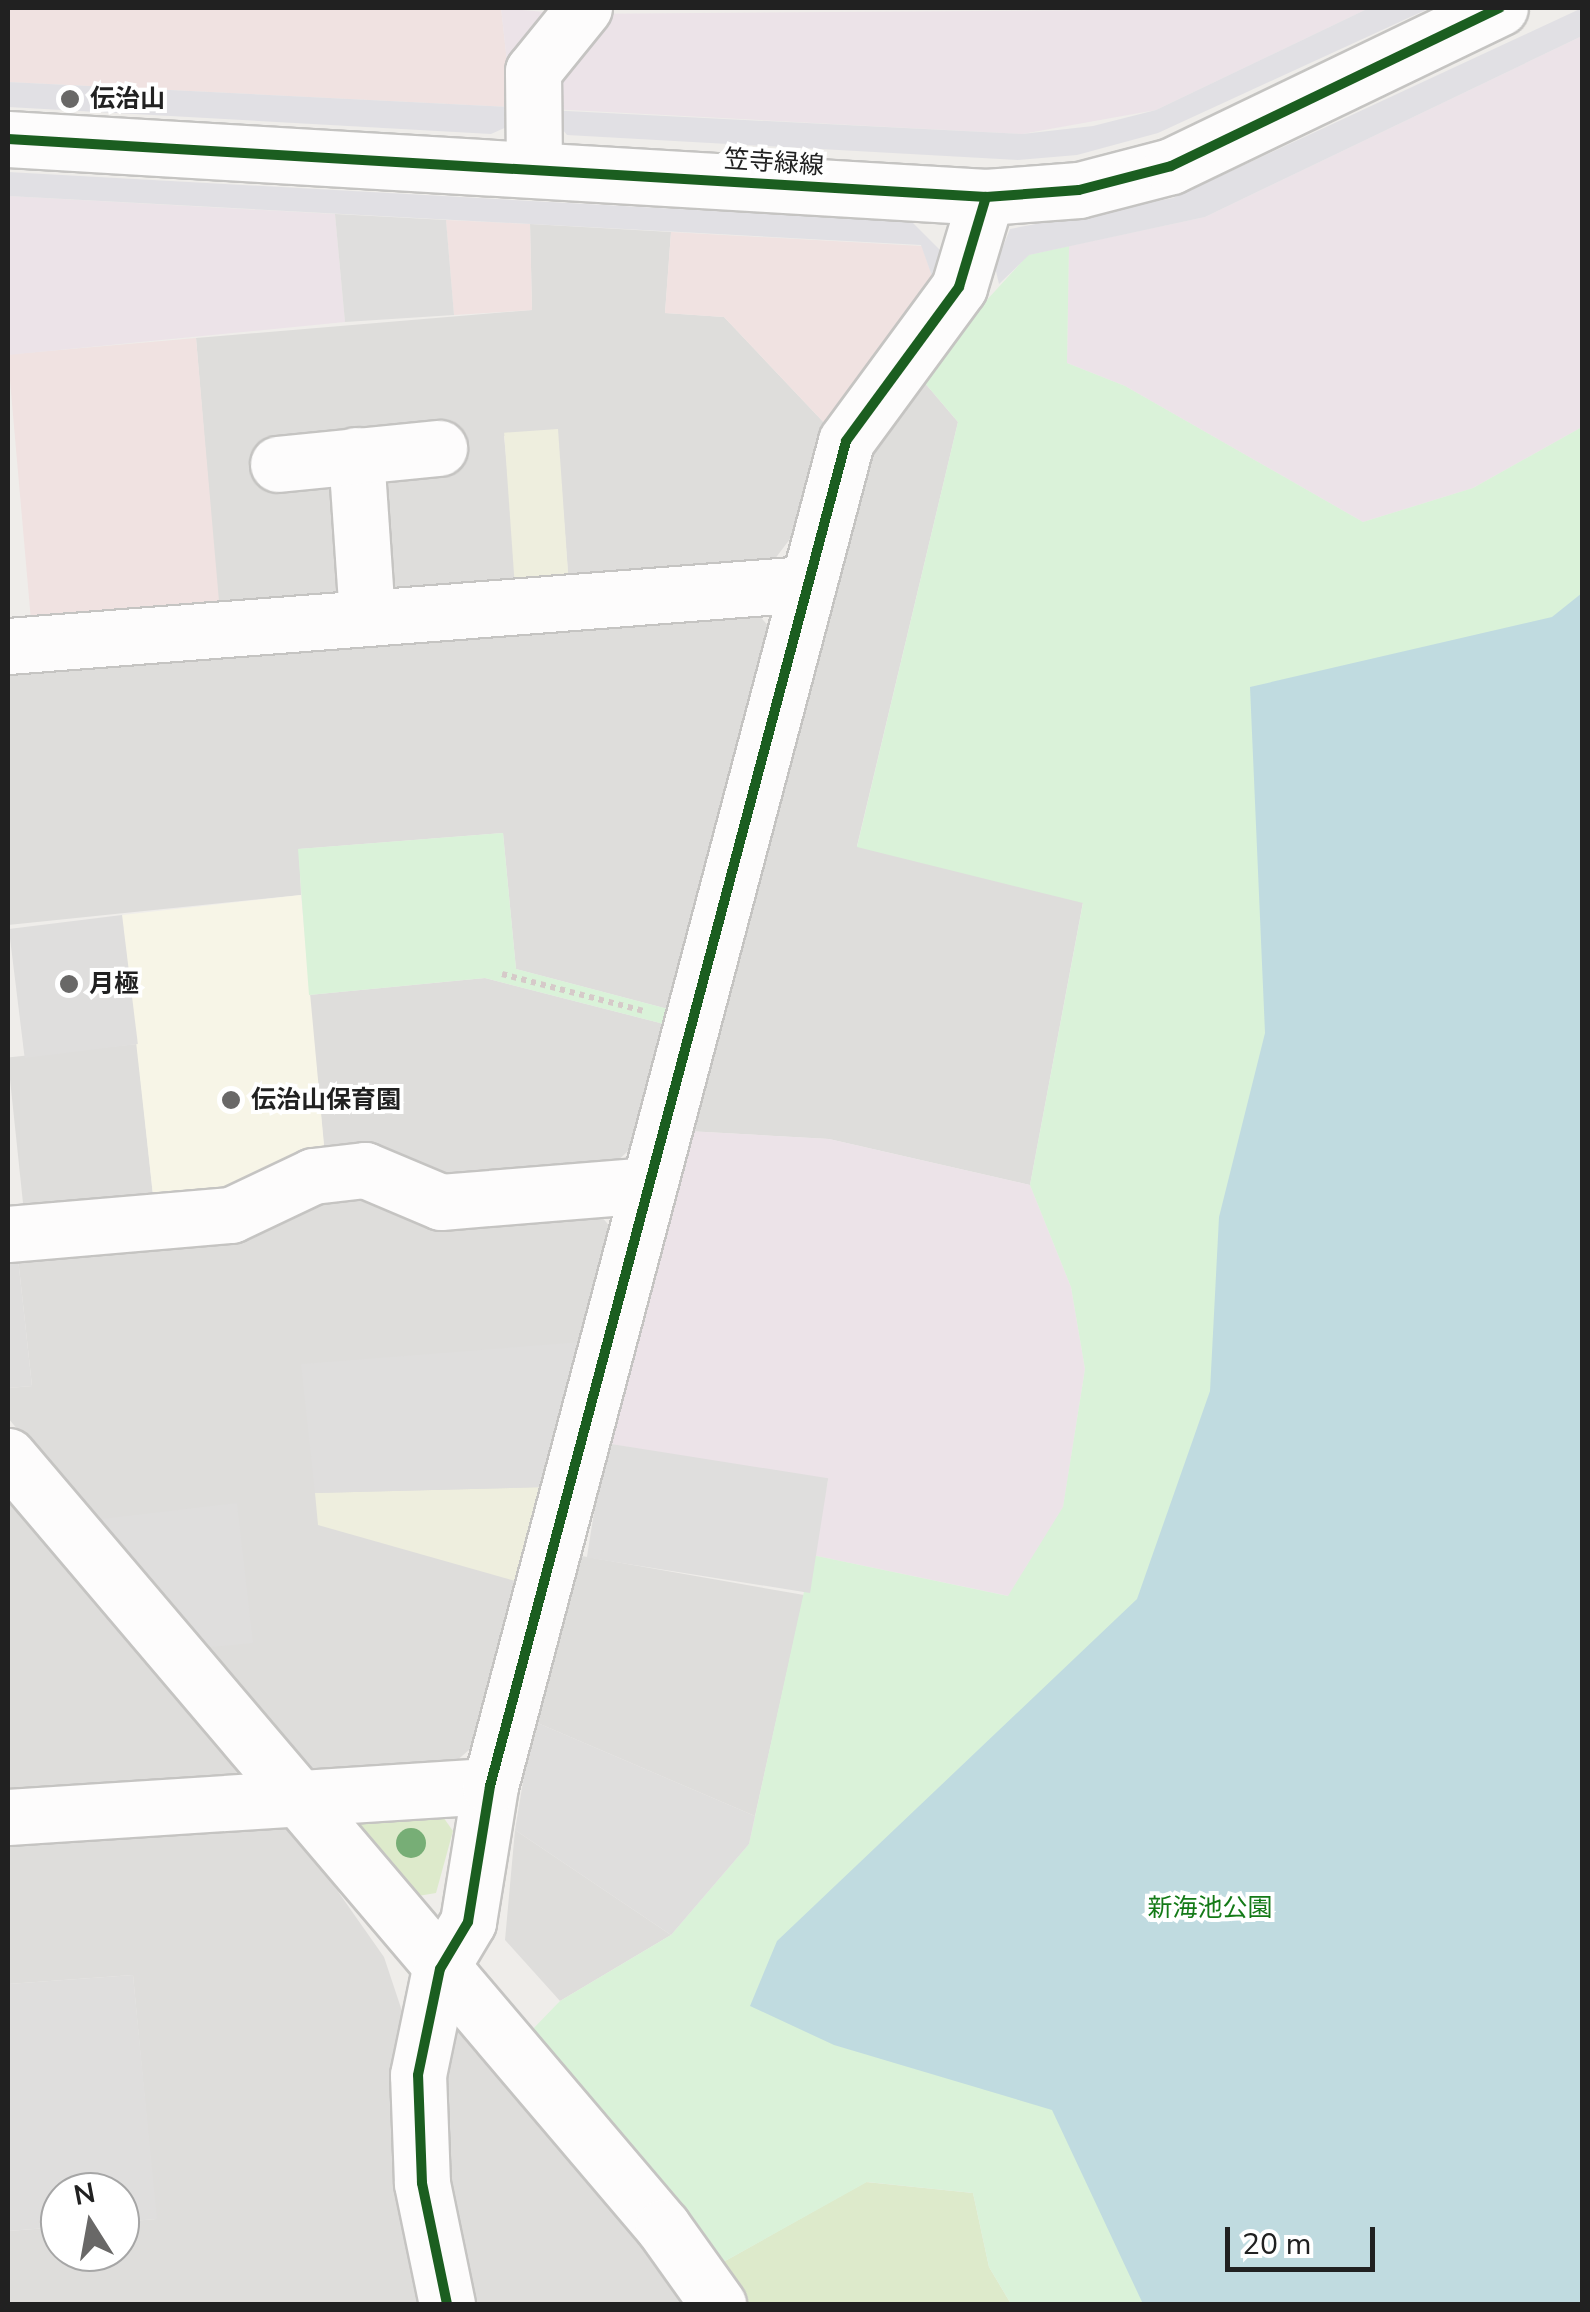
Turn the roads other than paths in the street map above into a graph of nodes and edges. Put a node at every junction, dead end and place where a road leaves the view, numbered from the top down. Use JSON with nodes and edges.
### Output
{"nodes":[{"id":1,"x":584,"y":8,"type":"edge"},
{"id":2,"x":1500,"y":8,"type":"edge"},
{"id":3,"x":8,"y":139,"type":"edge"},
{"id":4,"x":534,"y":167,"type":"junction"},
{"id":5,"x":986,"y":197,"type":"junction"},
{"id":6,"x":439,"y":448,"type":"dead end"},
{"id":7,"x":356,"y":455,"type":"junction"},
{"id":8,"x":278,"y":464,"type":"dead end"},
{"id":9,"x":805,"y":584,"type":"junction"},
{"id":10,"x":367,"y":618,"type":"junction"},
{"id":11,"x":8,"y":646,"type":"edge"},
{"id":12,"x":647,"y":1185,"type":"junction"},
{"id":13,"x":8,"y":1234,"type":"edge"},
{"id":14,"x":8,"y":1456,"type":"edge"},
{"id":15,"x":490,"y":1786,"type":"junction"},
{"id":16,"x":294,"y":1796,"type":"junction"},
{"id":17,"x":8,"y":1817,"type":"edge"},
{"id":18,"x":440,"y":1969,"type":"junction"},
{"id":19,"x":447,"y":2304,"type":"edge"},
{"id":20,"x":718,"y":2304,"type":"edge"}],
"edges":[{"from":1,"to":4,"type":"street"},
{"from":2,"to":5,"type":"street","name":"笠寺緑線"},
{"from":3,"to":4,"type":"street","name":"笠寺緑線"},
{"from":4,"to":5,"type":"street","name":"笠寺緑線"},
{"from":5,"to":9,"type":"street"},
{"from":6,"to":7,"type":"street"},
{"from":7,"to":8,"type":"street"},
{"from":7,"to":10,"type":"street"},
{"from":9,"to":10,"type":"street"},
{"from":9,"to":12,"type":"street"},
{"from":10,"to":11,"type":"street"},
{"from":12,"to":13,"type":"street"},
{"from":12,"to":15,"type":"street"},
{"from":14,"to":16,"type":"street"},
{"from":15,"to":16,"type":"street"},
{"from":15,"to":18,"type":"street"},
{"from":16,"to":17,"type":"street"},
{"from":16,"to":18,"type":"street"},
{"from":18,"to":19,"type":"street"},
{"from":18,"to":20,"type":"street"}]}
